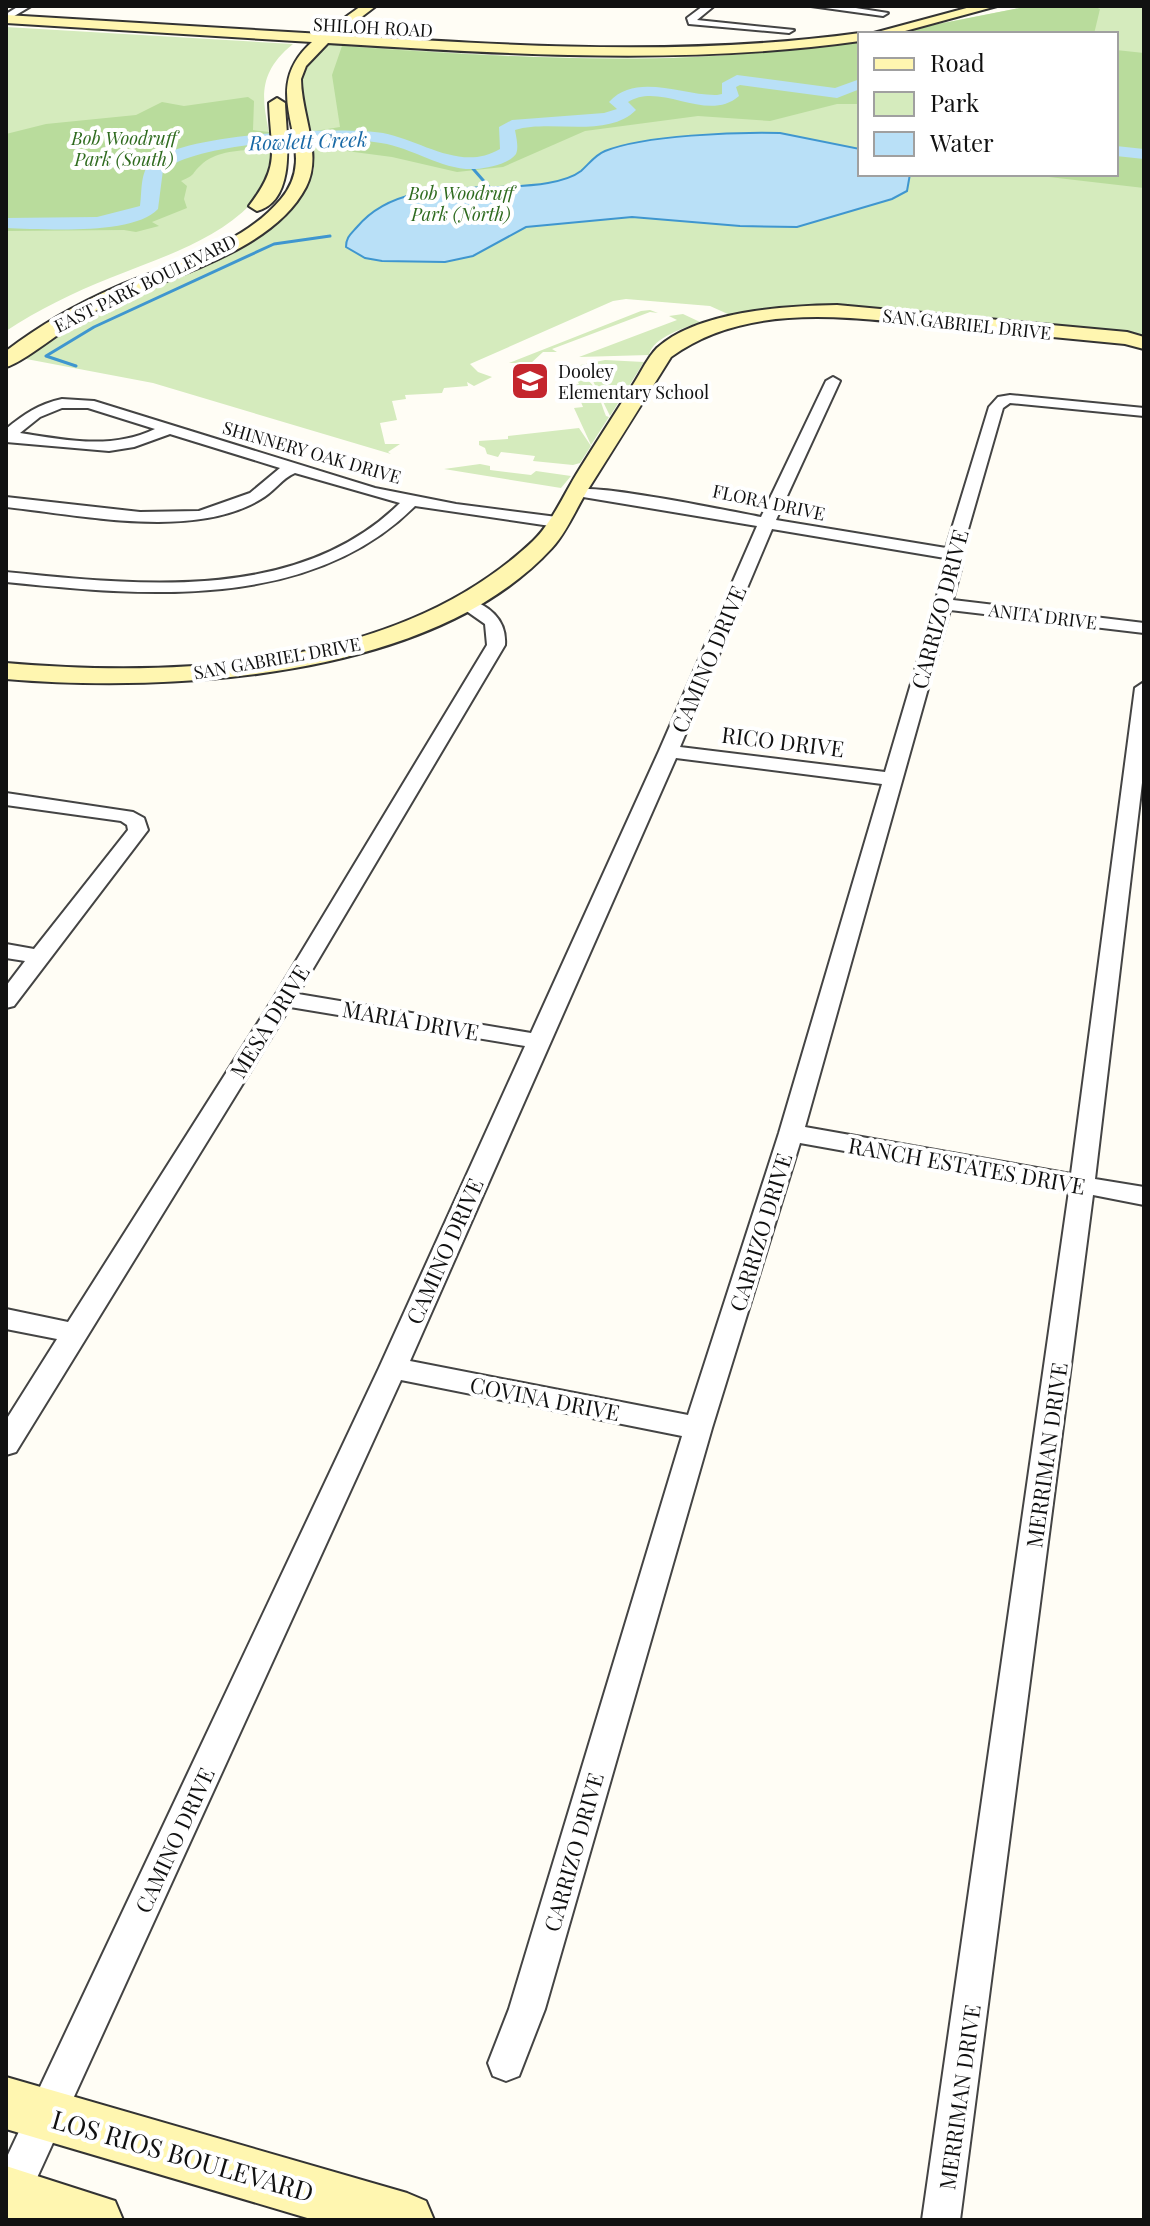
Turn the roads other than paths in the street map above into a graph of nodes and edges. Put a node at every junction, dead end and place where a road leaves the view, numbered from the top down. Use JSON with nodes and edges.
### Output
{"nodes":[{"id":1,"x":26,"y":6,"type":"edge"},
{"id":2,"x":350,"y":6,"type":"edge"},
{"id":3,"x":369,"y":6,"type":"edge"},
{"id":4,"x":709,"y":6,"type":"edge"},
{"id":5,"x":816,"y":6,"type":"edge"},
{"id":6,"x":990,"y":6,"type":"edge"},
{"id":7,"x":883,"y":13,"type":"dead end"},
{"id":8,"x":6,"y":21,"type":"edge"},
{"id":9,"x":789,"y":30,"type":"dead end"},
{"id":10,"x":885,"y":32,"type":"edge"},
{"id":11,"x":858,"y":37,"type":"edge"},
{"id":12,"x":318,"y":40,"type":"junction"},
{"id":13,"x":280,"y":71,"type":"dead end"},
{"id":14,"x":277,"y":91,"type":"dead end"},
{"id":15,"x":8,"y":335,"type":"dead end"},
{"id":16,"x":1144,"y":343,"type":"edge"},
{"id":17,"x":6,"y":361,"type":"edge"},
{"id":18,"x":833,"y":381,"type":"dead end"},
{"id":19,"x":1144,"y":412,"type":"edge"},
{"id":20,"x":168,"y":429,"type":"junction"},
{"id":21,"x":7,"y":437,"type":"edge"},
{"id":22,"x":292,"y":469,"type":"junction"},
{"id":23,"x":577,"y":491,"type":"junction"},
{"id":24,"x":411,"y":501,"type":"junction"},
{"id":25,"x":6,"y":502,"type":"edge"},
{"id":26,"x":767,"y":521,"type":"junction"},
{"id":27,"x":557,"y":522,"type":"junction"},
{"id":28,"x":953,"y":554,"type":"junction"},
{"id":29,"x":6,"y":577,"type":"edge"},
{"id":30,"x":464,"y":603,"type":"junction"},
{"id":31,"x":943,"y":604,"type":"junction"},
{"id":32,"x":1144,"y":628,"type":"edge"},
{"id":33,"x":6,"y":671,"type":"edge"},
{"id":34,"x":1144,"y":688,"type":"edge"},
{"id":35,"x":669,"y":751,"type":"junction"},
{"id":36,"x":892,"y":779,"type":"junction"},
{"id":37,"x":6,"y":799,"type":"edge"},
{"id":38,"x":6,"y":951,"type":"edge"},
{"id":39,"x":40,"y":957,"type":"junction"},
{"id":40,"x":284,"y":999,"type":"junction"},
{"id":41,"x":6,"y":1001,"type":"edge"},
{"id":42,"x":537,"y":1041,"type":"junction"},
{"id":43,"x":791,"y":1133,"type":"junction"},
{"id":44,"x":1082,"y":1186,"type":"junction"},
{"id":45,"x":1144,"y":1196,"type":"edge"},
{"id":46,"x":6,"y":1319,"type":"edge"},
{"id":47,"x":74,"y":1333,"type":"junction"},
{"id":48,"x":393,"y":1368,"type":"junction"},
{"id":49,"x":698,"y":1428,"type":"junction"},
{"id":50,"x":6,"y":1444,"type":"edge"},
{"id":51,"x":506,"y":2063,"type":"dead end"},
{"id":52,"x":26,"y":2110,"type":"edge"},
{"id":53,"x":7,"y":2196,"type":"edge"},
{"id":54,"x":96,"y":2220,"type":"edge"},
{"id":55,"x":407,"y":2220,"type":"edge"},
{"id":56,"x":941,"y":2220,"type":"edge"}],
"edges":[{"from":1,"to":8,"type":"street"},
{"from":2,"to":12,"type":"main road","name":"EAST PARK BOULEVARD"},
{"from":3,"to":12,"type":"main road","name":"EAST PARK BOULEVARD"},
{"from":4,"to":9,"type":"street"},
{"from":5,"to":7,"type":"street"},
{"from":6,"to":10,"type":"main road"},
{"from":8,"to":12,"type":"main road","name":"SHILOH ROAD"},
{"from":11,"to":12,"type":"main road","name":"SHILOH ROAD"},
{"from":12,"to":13,"type":"main road","name":"EAST PARK BOULEVARD"},
{"from":12,"to":17,"type":"main road","name":"EAST PARK BOULEVARD"},
{"from":14,"to":15,"type":"main road","name":"EAST PARK BOULEVARD"},
{"from":16,"to":23,"type":"main road","name":"SAN GABRIEL DRIVE"},
{"from":18,"to":26,"type":"street","name":"CAMINO DRIVE"},
{"from":19,"to":28,"type":"street","name":"CARRIZO DRIVE"},
{"from":20,"to":21,"type":"street"},
{"from":20,"to":21,"type":"street","name":"SHINNERY OAK DRIVE"},
{"from":20,"to":22,"type":"street","name":"SHINNERY OAK DRIVE"},
{"from":22,"to":24,"type":"street","name":"SHINNERY OAK DRIVE"},
{"from":22,"to":25,"type":"street"},
{"from":23,"to":26,"type":"street","name":"FLORA DRIVE"},
{"from":23,"to":27,"type":"main road","name":"SAN GABRIEL DRIVE"},
{"from":24,"to":27,"type":"street","name":"SHINNERY OAK DRIVE"},
{"from":24,"to":29,"type":"street"},
{"from":26,"to":28,"type":"street","name":"FLORA DRIVE"},
{"from":26,"to":35,"type":"street","name":"CAMINO DRIVE"},
{"from":27,"to":30,"type":"main road","name":"SAN GABRIEL DRIVE"},
{"from":28,"to":31,"type":"street","name":"CARRIZO DRIVE"},
{"from":30,"to":33,"type":"main road","name":"SAN GABRIEL DRIVE"},
{"from":30,"to":40,"type":"street","name":"MESA DRIVE"},
{"from":31,"to":32,"type":"street","name":"ANITA DRIVE"},
{"from":31,"to":36,"type":"street","name":"CARRIZO DRIVE"},
{"from":34,"to":44,"type":"street","name":"MERRIMAN DRIVE"},
{"from":35,"to":36,"type":"street","name":"RICO DRIVE"},
{"from":35,"to":42,"type":"street","name":"CAMINO DRIVE"},
{"from":36,"to":43,"type":"street","name":"CARRIZO DRIVE"},
{"from":37,"to":39,"type":"street"},
{"from":38,"to":39,"type":"street"},
{"from":39,"to":41,"type":"street"},
{"from":40,"to":42,"type":"street","name":"MARIA DRIVE"},
{"from":40,"to":47,"type":"street","name":"MESA DRIVE"},
{"from":42,"to":48,"type":"street","name":"CAMINO DRIVE"},
{"from":43,"to":44,"type":"street","name":"RANCH ESTATES DRIVE"},
{"from":43,"to":49,"type":"street","name":"CARRIZO DRIVE"},
{"from":44,"to":45,"type":"street","name":"RANCH ESTATES DRIVE"},
{"from":44,"to":56,"type":"street","name":"MERRIMAN DRIVE"},
{"from":46,"to":47,"type":"street"},
{"from":47,"to":50,"type":"street","name":"MESA DRIVE"},
{"from":48,"to":49,"type":"street","name":"COVINA DRIVE"},
{"from":48,"to":52,"type":"street","name":"CAMINO DRIVE"},
{"from":49,"to":51,"type":"street","name":"CARRIZO DRIVE"},
{"from":52,"to":53,"type":"street","name":"CAMINO DRIVE"},
{"from":52,"to":55,"type":"main road","name":"LOS RIOS BOULEVARD"},
{"from":53,"to":54,"type":"main road"}]}
